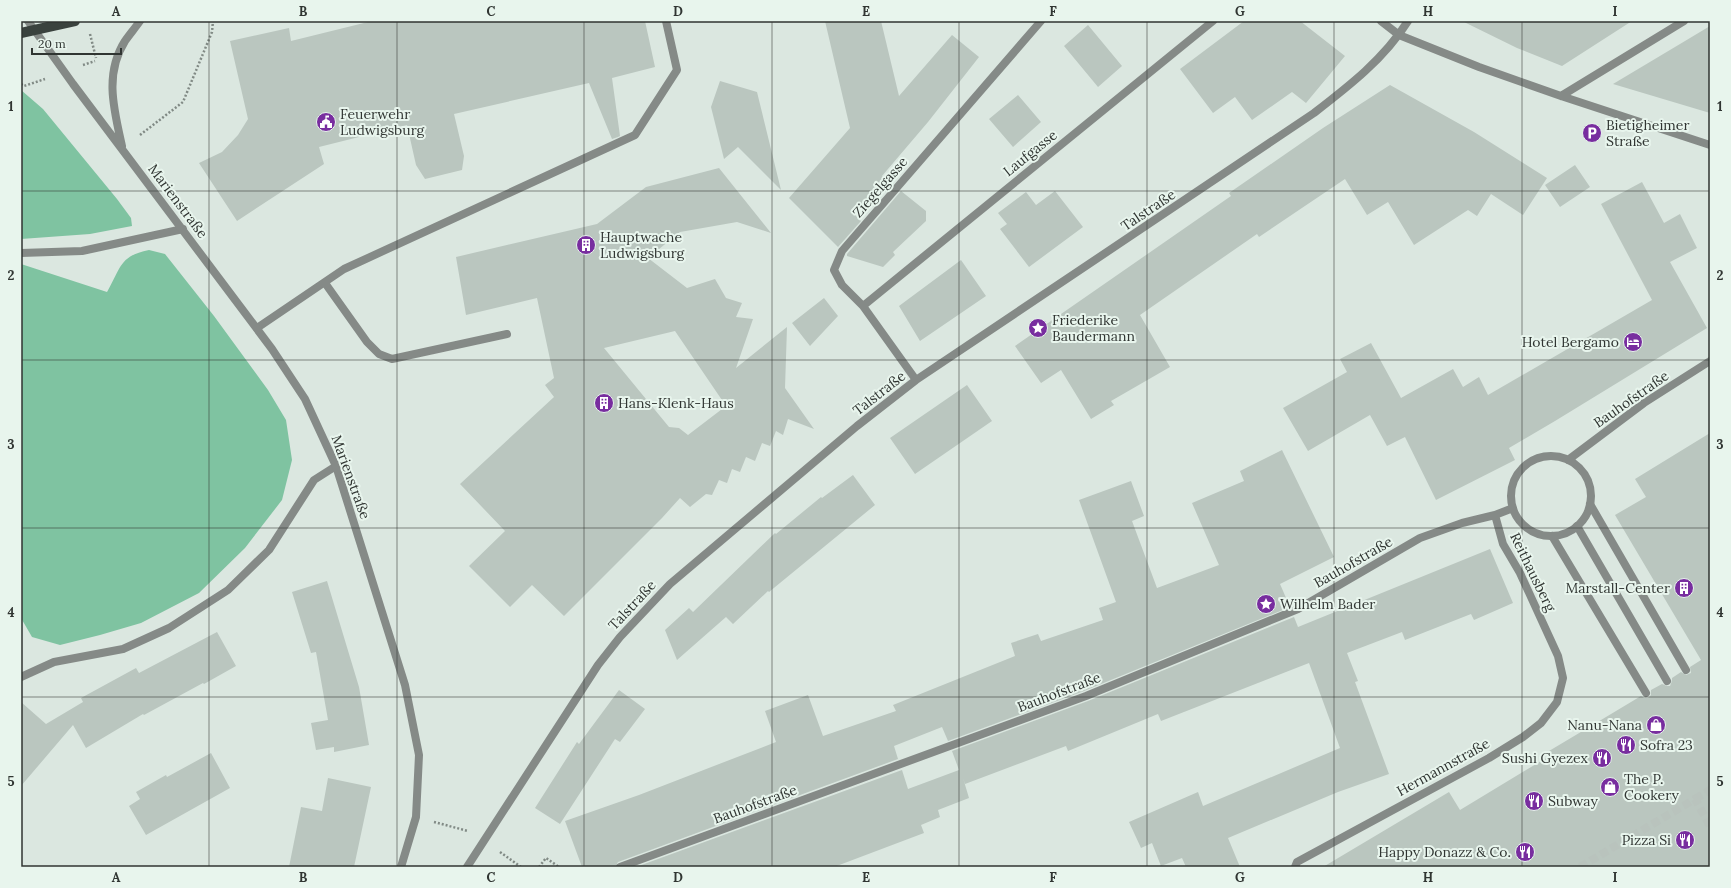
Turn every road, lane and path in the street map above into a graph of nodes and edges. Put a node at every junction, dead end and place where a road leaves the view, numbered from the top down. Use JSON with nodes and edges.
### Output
{"nodes":[{"id":1,"x":28,"y":21,"type":"edge"},
{"id":2,"x":75,"y":21,"type":"edge"},
{"id":3,"x":140,"y":21,"type":"edge"},
{"id":4,"x":213,"y":21,"type":"edge"},
{"id":5,"x":666,"y":21,"type":"edge"},
{"id":6,"x":1041,"y":21,"type":"edge"},
{"id":7,"x":1213,"y":21,"type":"edge"},
{"id":8,"x":1381,"y":21,"type":"edge"},
{"id":9,"x":1408,"y":21,"type":"edge"},
{"id":10,"x":1684,"y":21,"type":"edge"},
{"id":11,"x":88,"y":28,"type":"dead end"},
{"id":12,"x":34,"y":30,"type":"junction"},
{"id":13,"x":21,"y":33,"type":"edge"},
{"id":14,"x":1399,"y":35,"type":"junction"},
{"id":15,"x":97,"y":60,"type":"dead end"},
{"id":16,"x":1561,"y":96,"type":"junction"},
{"id":17,"x":1710,"y":145,"type":"edge"},
{"id":18,"x":122,"y":149,"type":"junction"},
{"id":19,"x":183,"y":229,"type":"junction"},
{"id":20,"x":21,"y":253,"type":"edge"},
{"id":21,"x":325,"y":283,"type":"junction"},
{"id":22,"x":863,"y":306,"type":"junction"},
{"id":23,"x":257,"y":328,"type":"junction"},
{"id":24,"x":507,"y":334,"type":"dead end"},
{"id":25,"x":1710,"y":361,"type":"edge"},
{"id":26,"x":916,"y":380,"type":"junction"},
{"id":27,"x":1568,"y":460,"type":"junction"},
{"id":28,"x":336,"y":466,"type":"junction"},
{"id":29,"x":1590,"y":504,"type":"junction"},
{"id":30,"x":1513,"y":508,"type":"junction"},
{"id":31,"x":1495,"y":515,"type":"junction"},
{"id":32,"x":1577,"y":526,"type":"junction"},
{"id":33,"x":1552,"y":536,"type":"junction"},
{"id":34,"x":1558,"y":656,"type":"joint"},
{"id":35,"x":1686,"y":670,"type":"dead end"},
{"id":36,"x":21,"y":677,"type":"edge"},
{"id":37,"x":1667,"y":681,"type":"dead end"},
{"id":38,"x":1646,"y":693,"type":"dead end"},
{"id":39,"x":442,"y":824,"type":"dead end"},
{"id":40,"x":469,"y":831,"type":"dead end"},
{"id":41,"x":502,"y":854,"type":"dead end"},
{"id":42,"x":401,"y":867,"type":"edge"},
{"id":43,"x":467,"y":867,"type":"edge"},
{"id":44,"x":521,"y":867,"type":"edge"},
{"id":45,"x":539,"y":867,"type":"edge"},
{"id":46,"x":559,"y":867,"type":"edge"},
{"id":47,"x":620,"y":867,"type":"edge"},
{"id":48,"x":1295,"y":867,"type":"edge"}],
"edges":[{"from":1,"to":12,"type":"street","name":"Marienstraße"},
{"from":2,"to":12,"type":"main road"},
{"from":3,"to":18,"type":"street","name":"Marienstraße"},
{"from":4,"to":18,"type":"path"},
{"from":5,"to":21,"type":"street"},
{"from":6,"to":22,"type":"street","name":"Ziegelgasse"},
{"from":7,"to":22,"type":"street","name":"Laufgasse"},
{"from":8,"to":14,"type":"street"},
{"from":9,"to":14,"type":"street","name":"Talstraße"},
{"from":10,"to":16,"type":"street"},
{"from":11,"to":15,"type":"path"},
{"from":12,"to":13,"type":"main road"},
{"from":12,"to":18,"type":"street","name":"Marienstraße"},
{"from":14,"to":16,"type":"street"},
{"from":14,"to":26,"type":"street","name":"Talstraße"},
{"from":16,"to":17,"type":"street"},
{"from":18,"to":19,"type":"street","name":"Marienstraße"},
{"from":19,"to":20,"type":"street"},
{"from":19,"to":23,"type":"street","name":"Marienstraße"},
{"from":21,"to":23,"type":"street"},
{"from":21,"to":24,"type":"street"},
{"from":22,"to":26,"type":"street","name":"Ziegelgasse"},
{"from":23,"to":28,"type":"street","name":"Marienstraße"},
{"from":25,"to":27,"type":"street","name":"Bauhofstraße"},
{"from":26,"to":43,"type":"street","name":"Talstraße"},
{"from":27,"to":29,"type":"street"},
{"from":27,"to":30,"type":"street"},
{"from":28,"to":36,"type":"street"},
{"from":28,"to":42,"type":"street","name":"Marienstraße"},
{"from":29,"to":32,"type":"street"},
{"from":29,"to":35,"type":"street"},
{"from":30,"to":31,"type":"street"},
{"from":30,"to":33,"type":"street"},
{"from":31,"to":34,"type":"street","name":"Reithausberg"},
{"from":31,"to":47,"type":"street","name":"Bauhofstraße"},
{"from":32,"to":33,"type":"street"},
{"from":32,"to":37,"type":"street"},
{"from":33,"to":38,"type":"street"},
{"from":34,"to":48,"type":"street","name":"Hermannstraße"},
{"from":39,"to":40,"type":"path"},
{"from":41,"to":44,"type":"path"},
{"from":45,"to":46,"type":"path"}]}
